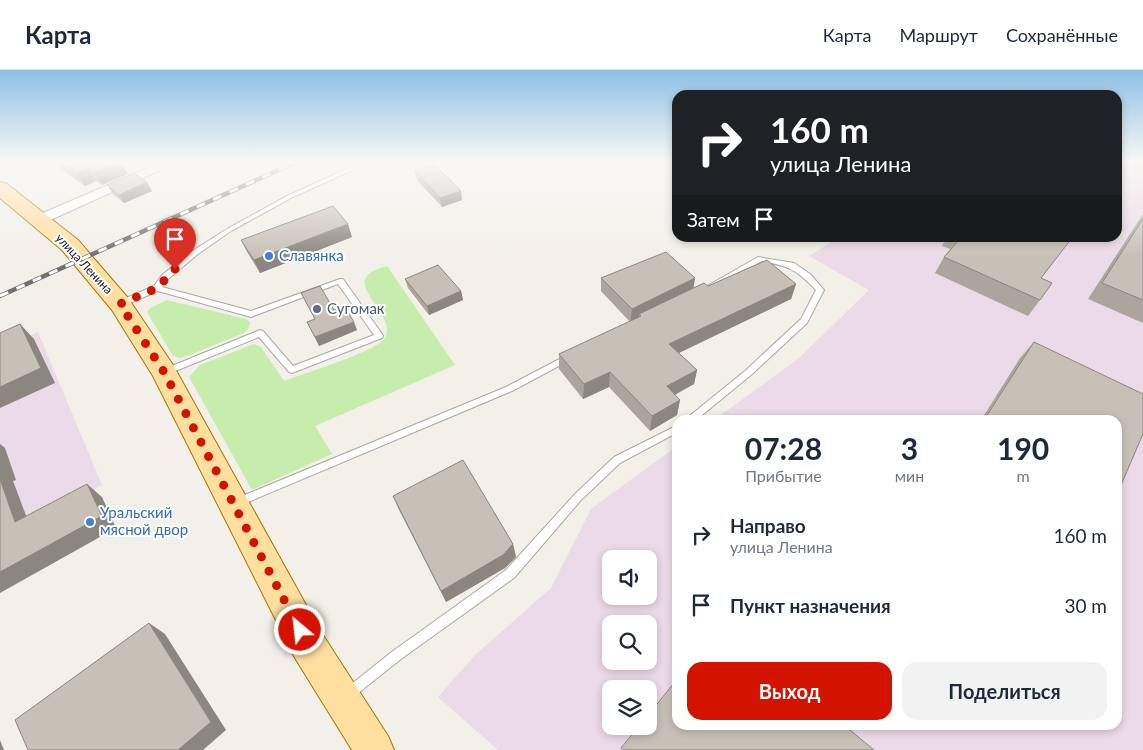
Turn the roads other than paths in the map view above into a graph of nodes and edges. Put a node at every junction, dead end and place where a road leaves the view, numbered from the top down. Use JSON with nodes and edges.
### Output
{"nodes":[{"id":1,"x":9,"y":195,"type":"edge"},
{"id":2,"x":96,"y":195,"type":"edge"},
{"id":3,"x":294,"y":195,"type":"edge"},
{"id":4,"x":40,"y":219,"type":"junction"},
{"id":5,"x":157,"y":288,"type":"junction"},
{"id":6,"x":707,"y":289,"type":"edge"},
{"id":7,"x":120,"y":304,"type":"junction"},
{"id":8,"x":577,"y":353,"type":"edge"},
{"id":9,"x":164,"y":372,"type":"junction"},
{"id":10,"x":696,"y":415,"type":"edge"},
{"id":11,"x":672,"y":431,"type":"edge"},
{"id":12,"x":235,"y":504,"type":"junction"},
{"id":13,"x":342,"y":699,"type":"junction"},
{"id":14,"x":374,"y":750,"type":"edge"}],
"edges":[{"from":1,"to":4,"type":"main road","name":"улица Ленина"},
{"from":2,"to":4,"type":"street"},
{"from":3,"to":5,"type":"lane","name":"улица Ленина"},
{"from":4,"to":7,"type":"main road","name":"улица Ленина"},
{"from":5,"to":7,"type":"lane","name":"улица Ленина"},
{"from":5,"to":9,"type":"lane"},
{"from":6,"to":10,"type":"lane"},
{"from":7,"to":9,"type":"main road","name":"улица Ленина"},
{"from":8,"to":12,"type":"lane"},
{"from":9,"to":12,"type":"main road","name":"улица Ленина"},
{"from":11,"to":13,"type":"lane"},
{"from":12,"to":13,"type":"main road","name":"улица Ленина"},
{"from":13,"to":14,"type":"main road","name":"улица Ленина"}]}
